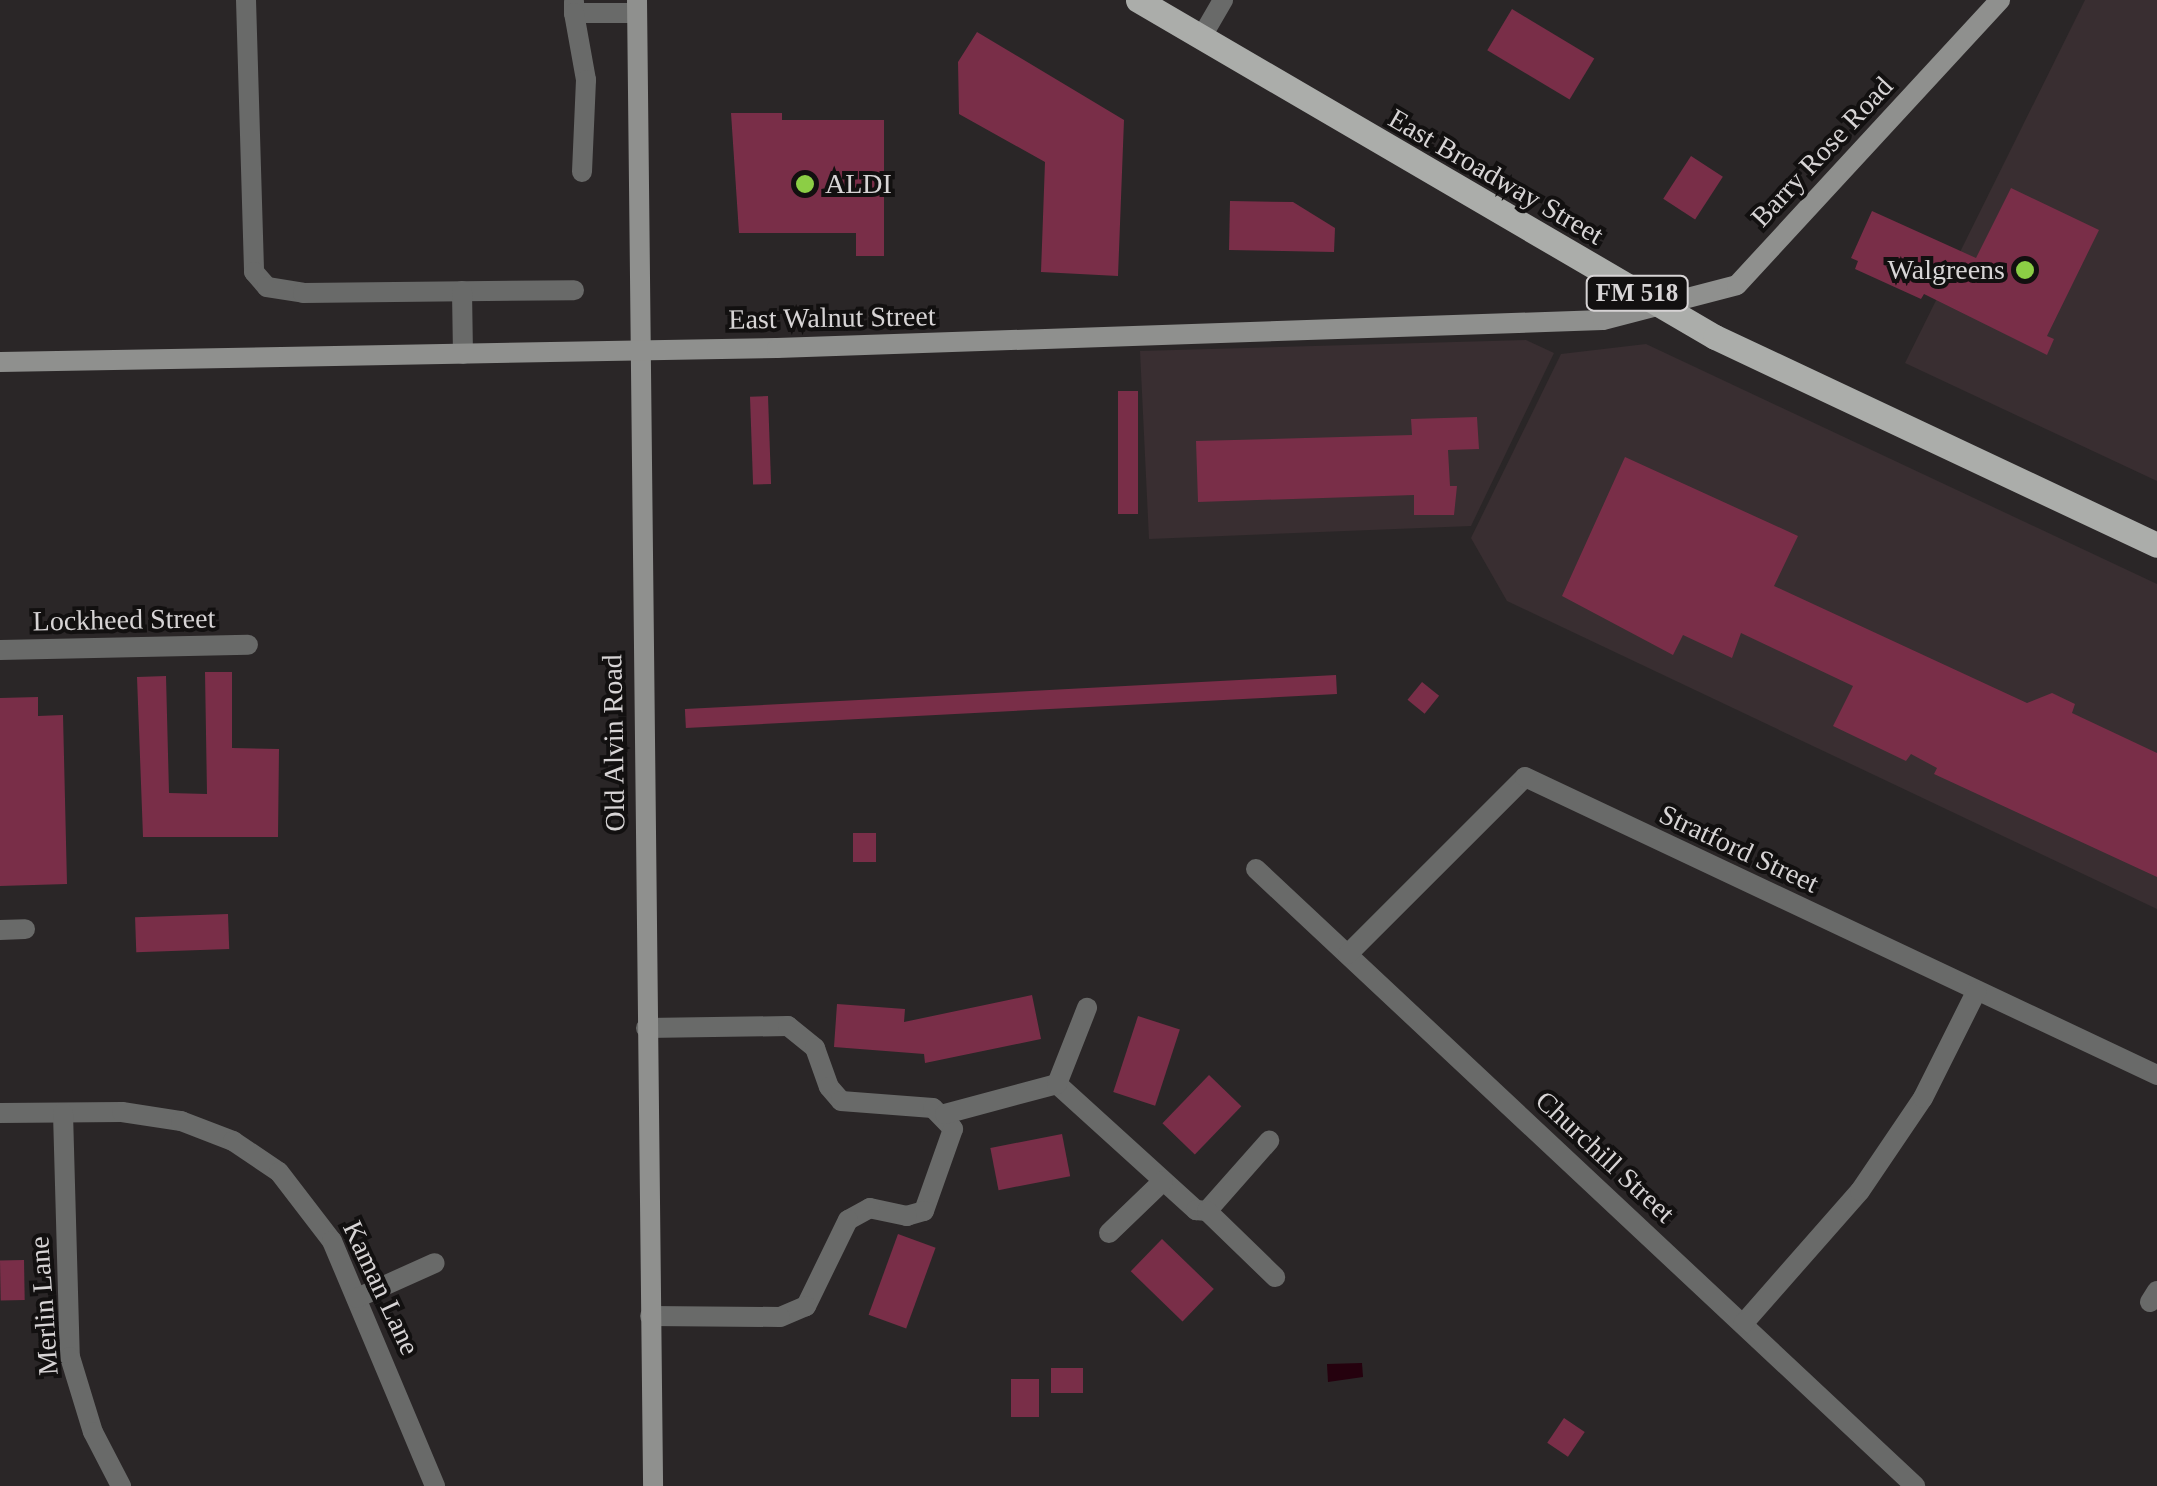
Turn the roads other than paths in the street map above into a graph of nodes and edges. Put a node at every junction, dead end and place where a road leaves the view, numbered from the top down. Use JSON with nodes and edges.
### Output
{"nodes":[{"id":1,"x":246,"y":0,"type":"edge"},
{"id":2,"x":1138,"y":0,"type":"edge"},
{"id":3,"x":1223,"y":0,"type":"edge"},
{"id":4,"x":2000,"y":0,"type":"edge"},
{"id":5,"x":574,"y":6,"type":"edge"},
{"id":6,"x":637,"y":7,"type":"edge"},
{"id":7,"x":1201,"y":38,"type":"junction"},
{"id":8,"x":582,"y":172,"type":"dead end"},
{"id":9,"x":574,"y":290,"type":"dead end"},
{"id":10,"x":462,"y":291,"type":"junction"},
{"id":11,"x":1665,"y":308,"type":"junction"},
{"id":12,"x":637,"y":350,"type":"junction"},
{"id":13,"x":463,"y":354,"type":"junction"},
{"id":14,"x":0,"y":362,"type":"edge"},
{"id":15,"x":2157,"y":546,"type":"edge"},
{"id":16,"x":248,"y":645,"type":"dead end"},
{"id":17,"x":0,"y":650,"type":"edge"},
{"id":18,"x":1256,"y":868,"type":"dead end"},
{"id":19,"x":25,"y":929,"type":"dead end"},
{"id":20,"x":0,"y":930,"type":"edge"},
{"id":21,"x":1348,"y":954,"type":"junction"},
{"id":22,"x":1976,"y":992,"type":"junction"},
{"id":23,"x":1087,"y":1008,"type":"dead end"},
{"id":24,"x":646,"y":1028,"type":"junction"},
{"id":25,"x":2157,"y":1075,"type":"edge"},
{"id":26,"x":1057,"y":1084,"type":"junction"},
{"id":27,"x":0,"y":1113,"type":"edge"},
{"id":28,"x":63,"y":1113,"type":"junction"},
{"id":29,"x":946,"y":1114,"type":"junction"},
{"id":30,"x":1269,"y":1141,"type":"dead end"},
{"id":31,"x":1164,"y":1181,"type":"junction"},
{"id":32,"x":1207,"y":1211,"type":"junction"},
{"id":33,"x":1109,"y":1233,"type":"dead end"},
{"id":34,"x":435,"y":1264,"type":"dead end"},
{"id":35,"x":1275,"y":1277,"type":"dead end"},
{"id":36,"x":357,"y":1298,"type":"junction"},
{"id":37,"x":650,"y":1316,"type":"junction"},
{"id":38,"x":1743,"y":1324,"type":"junction"},
{"id":39,"x":121,"y":1486,"type":"edge"},
{"id":40,"x":435,"y":1486,"type":"edge"},
{"id":41,"x":653,"y":1486,"type":"edge"},
{"id":42,"x":1914,"y":1486,"type":"edge"}],
"edges":[{"from":1,"to":10,"type":"street"},
{"from":2,"to":7,"type":"main road","name":"East Broadway Street","number":"FM 518"},
{"from":3,"to":7,"type":"street"},
{"from":4,"to":11,"type":"street","name":"Barry Rose Road"},
{"from":5,"to":6,"type":"street"},
{"from":5,"to":8,"type":"street"},
{"from":6,"to":12,"type":"street","name":"Old Alvin Road"},
{"from":7,"to":11,"type":"main road","name":"East Broadway Street","number":"FM 518"},
{"from":9,"to":10,"type":"street"},
{"from":10,"to":13,"type":"street"},
{"from":11,"to":12,"type":"street","name":"East Walnut Street"},
{"from":11,"to":15,"type":"main road","name":"East Broadway Street","number":"FM 518"},
{"from":12,"to":13,"type":"street","name":"East Walnut Street"},
{"from":12,"to":24,"type":"street","name":"Old Alvin Road"},
{"from":13,"to":14,"type":"street","name":"East Walnut Street"},
{"from":16,"to":17,"type":"street","name":"Lockheed Street"},
{"from":18,"to":21,"type":"street","name":"Churchill Street"},
{"from":19,"to":20,"type":"street"},
{"from":21,"to":22,"type":"street","name":"Stratford Street"},
{"from":21,"to":38,"type":"street","name":"Churchill Street"},
{"from":22,"to":25,"type":"street","name":"Stratford Street"},
{"from":22,"to":38,"type":"street"},
{"from":23,"to":26,"type":"street"},
{"from":24,"to":29,"type":"street"},
{"from":24,"to":37,"type":"street","name":"Old Alvin Road"},
{"from":26,"to":29,"type":"street"},
{"from":26,"to":31,"type":"street"},
{"from":27,"to":28,"type":"street","name":"Kaman Lane"},
{"from":28,"to":36,"type":"street","name":"Kaman Lane"},
{"from":28,"to":39,"type":"street","name":"Merlin Lane"},
{"from":29,"to":37,"type":"street"},
{"from":30,"to":32,"type":"street"},
{"from":31,"to":32,"type":"street"},
{"from":31,"to":33,"type":"street"},
{"from":32,"to":35,"type":"street"},
{"from":34,"to":36,"type":"street"},
{"from":36,"to":40,"type":"street","name":"Kaman Lane"},
{"from":37,"to":41,"type":"street","name":"Old Alvin Road"},
{"from":38,"to":42,"type":"street","name":"Churchill Street"}]}
